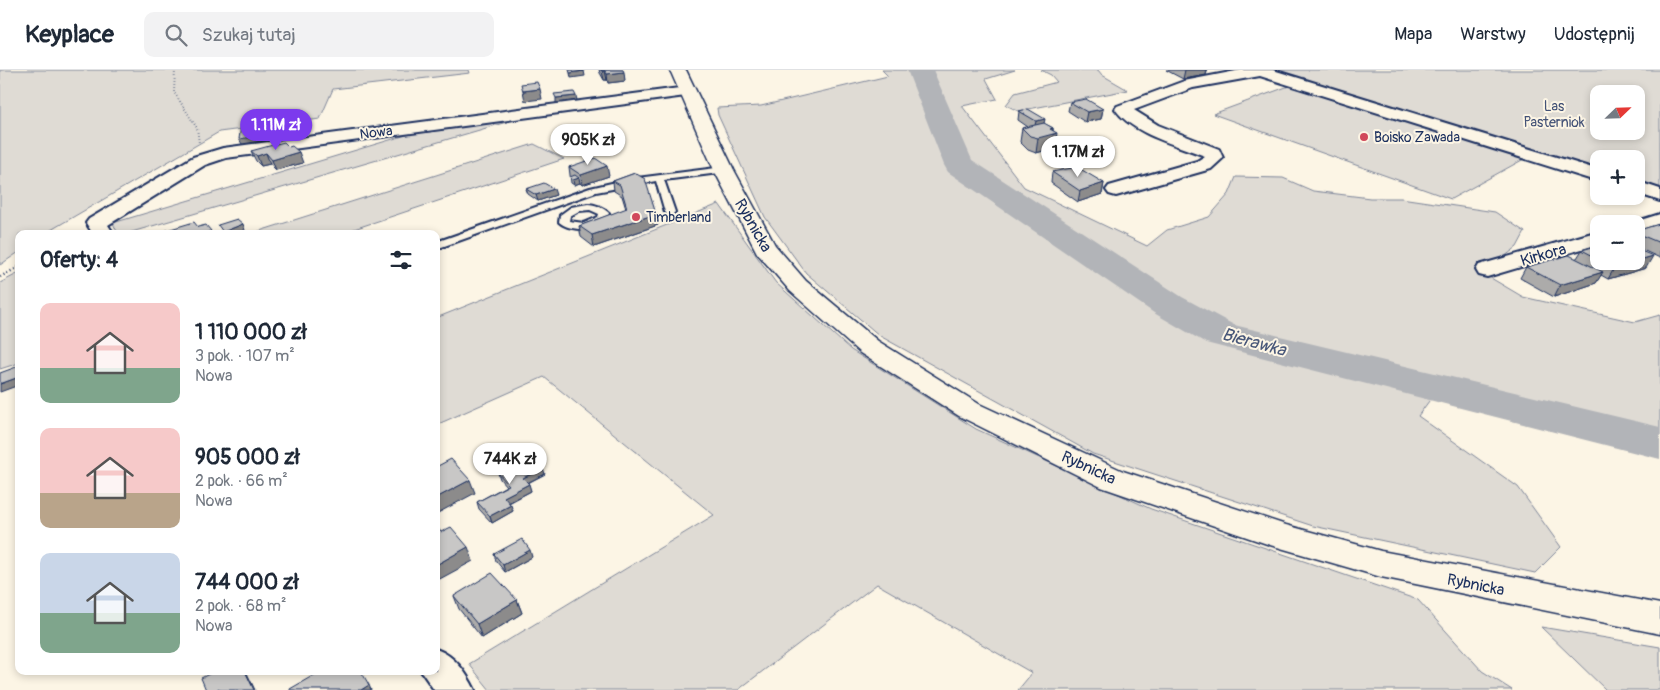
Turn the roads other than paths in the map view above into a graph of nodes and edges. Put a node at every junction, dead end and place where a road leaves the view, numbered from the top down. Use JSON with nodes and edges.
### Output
{"nodes":[{"id":1,"x":1259,"y":71,"type":"edge"},
{"id":2,"x":683,"y":81,"type":"edge"},
{"id":3,"x":724,"y":170,"type":"junction"},
{"id":4,"x":1590,"y":173,"type":"edge"},
{"id":5,"x":659,"y":178,"type":"junction"},
{"id":6,"x":1116,"y":190,"type":"dead end"},
{"id":7,"x":1645,"y":190,"type":"edge"},
{"id":8,"x":1660,"y":195,"type":"edge"},
{"id":9,"x":560,"y":201,"type":"junction"},
{"id":10,"x":573,"y":210,"type":"dead end"},
{"id":11,"x":670,"y":212,"type":"dead end"},
{"id":12,"x":1660,"y":220,"type":"edge"},
{"id":13,"x":1645,"y":224,"type":"edge"},
{"id":14,"x":101,"y":230,"type":"edge"},
{"id":15,"x":1590,"y":241,"type":"edge"},
{"id":16,"x":440,"y":245,"type":"edge"},
{"id":17,"x":1487,"y":270,"type":"dead end"},
{"id":18,"x":1660,"y":619,"type":"edge"},
{"id":19,"x":440,"y":670,"type":"edge"},
{"id":20,"x":456,"y":690,"type":"edge"}],
"edges":[{"from":1,"to":4,"type":"street"},
{"from":1,"to":6,"type":"street"},
{"from":2,"to":3,"type":"main road","name":"Rybnicka"},
{"from":2,"to":14,"type":"street","name":"Nowa"},
{"from":3,"to":5,"type":"lane"},
{"from":3,"to":18,"type":"main road","name":"Rybnicka"},
{"from":5,"to":9,"type":"lane"},
{"from":5,"to":11,"type":"lane"},
{"from":7,"to":8,"type":"street"},
{"from":9,"to":10,"type":"lane"},
{"from":9,"to":16,"type":"lane"},
{"from":12,"to":13,"type":"street"},
{"from":15,"to":17,"type":"street","name":"Kirkora"},
{"from":19,"to":20,"type":"street"}]}
